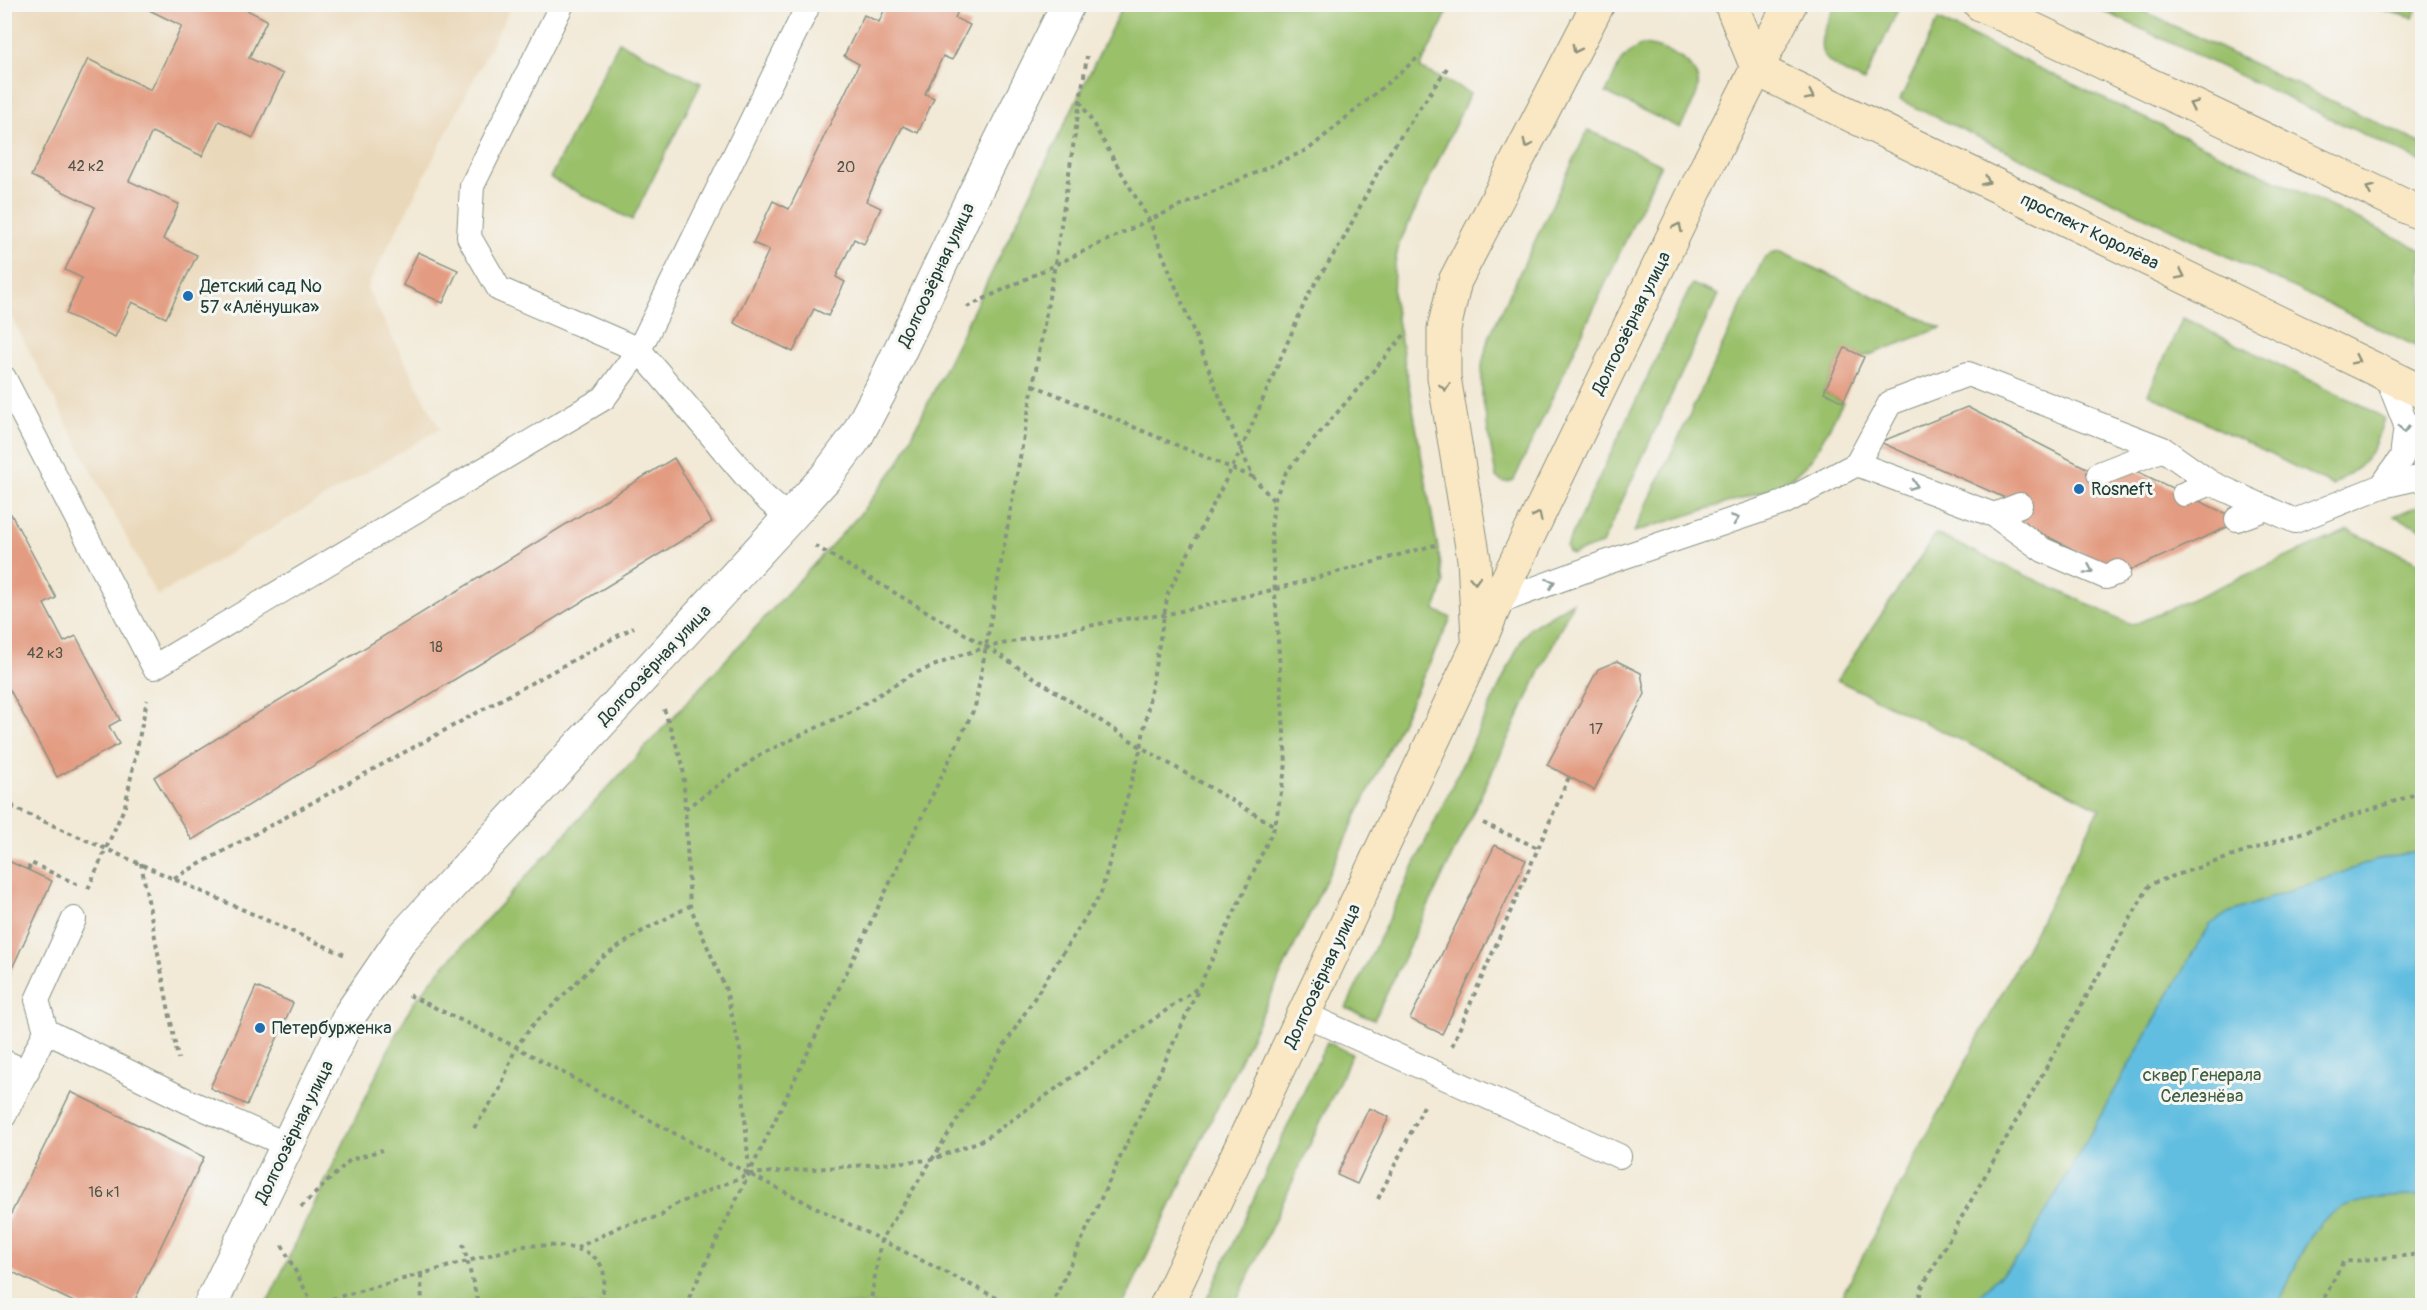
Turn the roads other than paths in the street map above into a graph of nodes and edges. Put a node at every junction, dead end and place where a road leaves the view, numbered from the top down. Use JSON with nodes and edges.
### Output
{"nodes":[{"id":1,"x":562,"y":4,"type":"edge"},
{"id":2,"x":805,"y":4,"type":"edge"},
{"id":3,"x":1068,"y":4,"type":"edge"},
{"id":4,"x":1598,"y":4,"type":"edge"},
{"id":5,"x":1731,"y":4,"type":"edge"},
{"id":6,"x":1790,"y":4,"type":"edge"},
{"id":7,"x":1980,"y":4,"type":"edge"},
{"id":8,"x":1758,"y":70,"type":"junction"},
{"id":9,"x":2422,"y":214,"type":"edge"},
{"id":10,"x":639,"y":350,"type":"junction"},
{"id":11,"x":2386,"y":374,"type":"junction"},
{"id":12,"x":4,"y":378,"type":"edge"},
{"id":13,"x":2422,"y":392,"type":"edge"},
{"id":14,"x":2163,"y":449,"type":"junction"},
{"id":15,"x":1857,"y":464,"type":"junction"},
{"id":16,"x":2099,"y":474,"type":"dead end"},
{"id":17,"x":2422,"y":477,"type":"edge"},
{"id":18,"x":2211,"y":483,"type":"junction"},
{"id":19,"x":2382,"y":486,"type":"junction"},
{"id":20,"x":2184,"y":494,"type":"dead end"},
{"id":21,"x":2020,"y":505,"type":"dead end"},
{"id":22,"x":2267,"y":508,"type":"junction"},
{"id":23,"x":1994,"y":515,"type":"junction"},
{"id":24,"x":789,"y":518,"type":"junction"},
{"id":25,"x":2237,"y":519,"type":"dead end"},
{"id":26,"x":2118,"y":572,"type":"dead end"},
{"id":27,"x":1496,"y":603,"type":"junction"},
{"id":28,"x":1478,"y":645,"type":"junction"},
{"id":29,"x":74,"y":920,"type":"road end"},
{"id":30,"x":1304,"y":1014,"type":"junction"},
{"id":31,"x":46,"y":1031,"type":"junction"},
{"id":32,"x":4,"y":1062,"type":"edge"},
{"id":33,"x":27,"y":1072,"type":"junction"},
{"id":34,"x":4,"y":1116,"type":"edge"},
{"id":35,"x":287,"y":1145,"type":"junction"},
{"id":36,"x":1619,"y":1156,"type":"dead end"},
{"id":37,"x":210,"y":1305,"type":"edge"},
{"id":38,"x":1166,"y":1305,"type":"edge"}],
"edges":[{"from":1,"to":10,"type":"lane"},
{"from":2,"to":10,"type":"lane"},
{"from":3,"to":24,"type":"street","name":"Долгоозёрная улица"},
{"from":4,"to":28,"type":"main road","name":"Долгоозёрная улица","one_way":true},
{"from":5,"to":8,"type":"main road"},
{"from":6,"to":8,"type":"main road","name":"Долгоозёрная улица"},
{"from":9,"to":7,"type":"main road","one_way":true},
{"from":8,"to":11,"type":"main road","name":"проспект Королёва","one_way":true},
{"from":27,"to":8,"type":"main road","name":"Долгоозёрная улица","one_way":true},
{"from":10,"to":12,"type":"lane"},
{"from":10,"to":24,"type":"lane"},
{"from":11,"to":13,"type":"main road","name":"проспект Королёва"},
{"from":11,"to":19,"type":"lane","one_way":true},
{"from":14,"to":15,"type":"lane"},
{"from":14,"to":16,"type":"lane"},
{"from":14,"to":18,"type":"lane"},
{"from":15,"to":23,"type":"lane","one_way":true},
{"from":27,"to":15,"type":"lane","one_way":true},
{"from":17,"to":19,"type":"lane"},
{"from":18,"to":20,"type":"lane"},
{"from":18,"to":22,"type":"lane"},
{"from":19,"to":22,"type":"lane"},
{"from":21,"to":23,"type":"lane"},
{"from":22,"to":25,"type":"lane"},
{"from":23,"to":26,"type":"lane","one_way":true},
{"from":24,"to":35,"type":"street","name":"Долгоозёрная улица"},
{"from":27,"to":28,"type":"main road","name":"Долгоозёрная улица"},
{"from":28,"to":30,"type":"main road","name":"Долгоозёрная улица"},
{"from":29,"to":31,"type":"lane"},
{"from":30,"to":36,"type":"lane"},
{"from":30,"to":38,"type":"main road","name":"Долгоозёрная улица"},
{"from":31,"to":33,"type":"lane"},
{"from":31,"to":35,"type":"lane"},
{"from":32,"to":33,"type":"lane"},
{"from":33,"to":34,"type":"lane"},
{"from":35,"to":37,"type":"street","name":"Долгоозёрная улица"}]}
